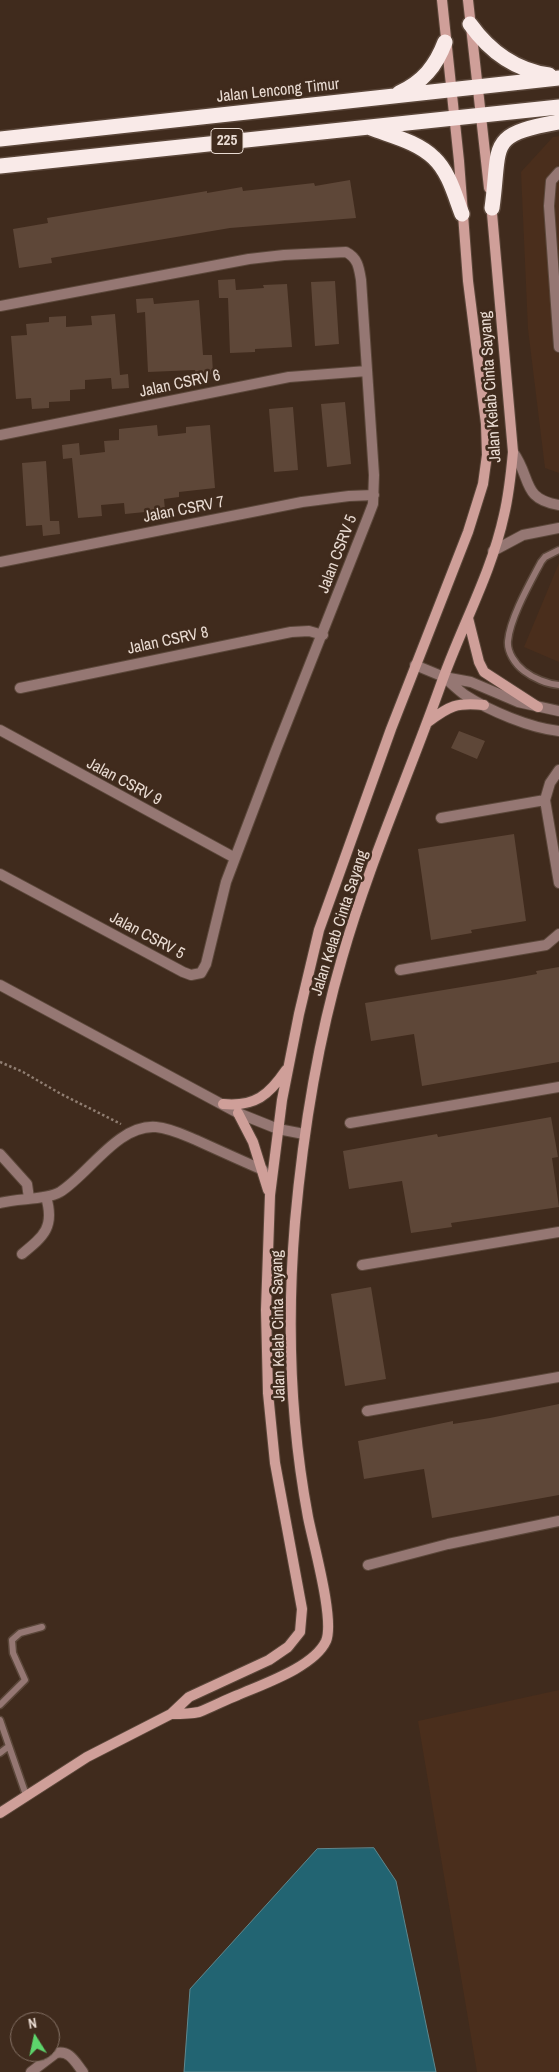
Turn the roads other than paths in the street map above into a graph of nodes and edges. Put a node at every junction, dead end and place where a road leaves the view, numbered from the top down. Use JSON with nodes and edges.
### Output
{"nodes":[{"id":1,"x":442,"y":0,"type":"edge"},
{"id":2,"x":468,"y":0,"type":"edge"},
{"id":3,"x":470,"y":24,"type":"junction"},
{"id":4,"x":445,"y":42,"type":"junction"},
{"id":5,"x":559,"y":77,"type":"edge"},
{"id":6,"x":479,"y":87,"type":"junction"},
{"id":7,"x":451,"y":90,"type":"junction"},
{"id":8,"x":383,"y":97,"type":"junction"},
{"id":9,"x":559,"y":106,"type":"edge"},
{"id":10,"x":481,"y":116,"type":"junction"},
{"id":11,"x":454,"y":118,"type":"junction"},
{"id":12,"x":559,"y":122,"type":"edge"},
{"id":13,"x":366,"y":126,"type":"junction"},
{"id":14,"x":0,"y":139,"type":"edge"},
{"id":15,"x":0,"y":166,"type":"edge"},
{"id":16,"x":559,"y":172,"type":"edge"},
{"id":17,"x":492,"y":208,"type":"junction"},
{"id":18,"x":462,"y":214,"type":"junction"},
{"id":19,"x":0,"y":306,"type":"edge"},
{"id":20,"x":559,"y":347,"type":"edge"},
{"id":21,"x":367,"y":371,"type":"junction"},
{"id":22,"x":0,"y":435,"type":"edge"},
{"id":23,"x":513,"y":452,"type":"junction"},
{"id":24,"x":374,"y":495,"type":"junction"},
{"id":25,"x":559,"y":505,"type":"edge"},
{"id":26,"x":559,"y":528,"type":"edge"},
{"id":27,"x":559,"y":550,"type":"edge"},
{"id":28,"x":493,"y":551,"type":"junction"},
{"id":29,"x":0,"y":562,"type":"edge"},
{"id":30,"x":468,"y":618,"type":"junction"},
{"id":31,"x":323,"y":634,"type":"junction"},
{"id":32,"x":415,"y":665,"type":"junction"},
{"id":33,"x":444,"y":677,"type":"junction"},
{"id":34,"x":559,"y":685,"type":"edge"},
{"id":35,"x":20,"y":688,"type":"dead end"},
{"id":36,"x":484,"y":705,"type":"junction"},
{"id":37,"x":538,"y":707,"type":"junction"},
{"id":38,"x":559,"y":711,"type":"edge"},
{"id":39,"x":428,"y":722,"type":"junction"},
{"id":40,"x":0,"y":730,"type":"edge"},
{"id":41,"x":559,"y":731,"type":"edge"},
{"id":42,"x":559,"y":770,"type":"edge"},
{"id":43,"x":545,"y":800,"type":"junction"},
{"id":44,"x":441,"y":818,"type":"dead end"},
{"id":45,"x":235,"y":858,"type":"junction"},
{"id":46,"x":0,"y":874,"type":"edge"},
{"id":47,"x":559,"y":883,"type":"edge"},
{"id":48,"x":559,"y":934,"type":"edge"},
{"id":49,"x":400,"y":970,"type":"dead end"},
{"id":50,"x":0,"y":985,"type":"edge"},
{"id":51,"x":288,"y":1067,"type":"junction"},
{"id":52,"x":559,"y":1087,"type":"edge"},
{"id":53,"x":223,"y":1104,"type":"junction"},
{"id":54,"x":238,"y":1113,"type":"junction"},
{"id":55,"x":350,"y":1123,"type":"dead end"},
{"id":56,"x":278,"y":1129,"type":"junction"},
{"id":57,"x":304,"y":1134,"type":"junction"},
{"id":58,"x":0,"y":1154,"type":"edge"},
{"id":59,"x":263,"y":1170,"type":"junction"},
{"id":60,"x":270,"y":1195,"type":"junction"},
{"id":61,"x":46,"y":1197,"type":"junction"},
{"id":62,"x":29,"y":1198,"type":"junction"},
{"id":63,"x":0,"y":1203,"type":"edge"},
{"id":64,"x":559,"y":1232,"type":"edge"},
{"id":65,"x":22,"y":1254,"type":"dead end"},
{"id":66,"x":362,"y":1265,"type":"dead end"},
{"id":67,"x":559,"y":1377,"type":"edge"},
{"id":68,"x":367,"y":1411,"type":"dead end"},
{"id":69,"x":559,"y":1521,"type":"edge"},
{"id":70,"x":368,"y":1565,"type":"dead end"},
{"id":71,"x":42,"y":1627,"type":"dead end"},
{"id":72,"x":0,"y":1705,"type":"edge"},
{"id":73,"x":171,"y":1714,"type":"junction"},
{"id":74,"x":0,"y":1720,"type":"edge"},
{"id":75,"x":9,"y":1746,"type":"junction"},
{"id":76,"x":0,"y":1753,"type":"edge"},
{"id":77,"x":26,"y":1794,"type":"junction"},
{"id":78,"x":0,"y":1813,"type":"edge"},
{"id":79,"x":31,"y":2072,"type":"edge"},
{"id":80,"x":83,"y":2072,"type":"edge"}],
"edges":[{"from":1,"to":4,"type":"main road","name":"Jalan Kelab Cinta Sayang"},
{"from":2,"to":3,"type":"main road","name":"Jalan Kelab Cinta Sayang"},
{"from":3,"to":5,"type":"highway"},
{"from":3,"to":6,"type":"main road","name":"Jalan Kelab Cinta Sayang"},
{"from":4,"to":7,"type":"main road","name":"Jalan Kelab Cinta Sayang"},
{"from":4,"to":8,"type":"highway"},
{"from":5,"to":6,"type":"highway","name":"Jalan Lencong Timur","number":"225"},
{"from":6,"to":7,"type":"highway","name":"Jalan Lencong Timur","number":"225"},
{"from":6,"to":10,"type":"main road","name":"Jalan Kelab Cinta Sayang"},
{"from":7,"to":8,"type":"highway","name":"Jalan Lencong Timur","number":"225"},
{"from":7,"to":11,"type":"main road","name":"Jalan Kelab Cinta Sayang"},
{"from":8,"to":14,"type":"highway","name":"Jalan Lencong Timur","number":"225"},
{"from":9,"to":10,"type":"highway","number":"225"},
{"from":10,"to":11,"type":"highway","number":"225"},
{"from":10,"to":17,"type":"main road","name":"Jalan Kelab Cinta Sayang"},
{"from":11,"to":13,"type":"highway","number":"225"},
{"from":11,"to":18,"type":"main road","name":"Jalan Kelab Cinta Sayang"},
{"from":12,"to":17,"type":"highway"},
{"from":13,"to":15,"type":"highway","number":"225"},
{"from":13,"to":18,"type":"highway"},
{"from":16,"to":20,"type":"street"},
{"from":17,"to":23,"type":"main road","name":"Jalan Kelab Cinta Sayang"},
{"from":18,"to":32,"type":"main road","name":"Jalan Kelab Cinta Sayang"},
{"from":19,"to":21,"type":"street","name":"Jalan CSRV 5"},
{"from":21,"to":22,"type":"street","name":"Jalan CSRV 6"},
{"from":21,"to":24,"type":"street","name":"Jalan CSRV 5"},
{"from":23,"to":25,"type":"street"},
{"from":23,"to":28,"type":"main road","name":"Jalan Kelab Cinta Sayang"},
{"from":24,"to":29,"type":"street","name":"Jalan CSRV 7"},
{"from":24,"to":31,"type":"street","name":"Jalan CSRV 5"},
{"from":26,"to":28,"type":"street"},
{"from":27,"to":34,"type":"lane"},
{"from":28,"to":30,"type":"main road","name":"Jalan Kelab Cinta Sayang"},
{"from":30,"to":33,"type":"main road","name":"Jalan Kelab Cinta Sayang"},
{"from":30,"to":37,"type":"main road"},
{"from":31,"to":35,"type":"street","name":"Jalan CSRV 8"},
{"from":31,"to":45,"type":"street","name":"Jalan CSRV 5"},
{"from":32,"to":33,"type":"street"},
{"from":32,"to":51,"type":"main road","name":"Jalan Kelab Cinta Sayang"},
{"from":33,"to":36,"type":"street"},
{"from":33,"to":37,"type":"street"},
{"from":33,"to":39,"type":"main road","name":"Jalan Kelab Cinta Sayang"},
{"from":36,"to":39,"type":"main road"},
{"from":36,"to":41,"type":"street"},
{"from":37,"to":38,"type":"street"},
{"from":39,"to":57,"type":"main road","name":"Jalan Kelab Cinta Sayang"},
{"from":40,"to":45,"type":"street","name":"Jalan CSRV 9"},
{"from":42,"to":43,"type":"street"},
{"from":43,"to":44,"type":"street"},
{"from":43,"to":47,"type":"street"},
{"from":45,"to":46,"type":"street","name":"Jalan CSRV 5"},
{"from":48,"to":49,"type":"street"},
{"from":50,"to":53,"type":"street"},
{"from":51,"to":53,"type":"main road"},
{"from":51,"to":56,"type":"main road","name":"Jalan Kelab Cinta Sayang"},
{"from":52,"to":55,"type":"street"},
{"from":53,"to":54,"type":"street"},
{"from":54,"to":56,"type":"street"},
{"from":54,"to":59,"type":"main road"},
{"from":56,"to":57,"type":"street"},
{"from":56,"to":60,"type":"main road","name":"Jalan Kelab Cinta Sayang"},
{"from":57,"to":73,"type":"main road","name":"Jalan Kelab Cinta Sayang"},
{"from":58,"to":62,"type":"street"},
{"from":59,"to":60,"type":"main road"},
{"from":59,"to":61,"type":"street"},
{"from":60,"to":73,"type":"main road","name":"Jalan Kelab Cinta Sayang"},
{"from":61,"to":62,"type":"street"},
{"from":61,"to":65,"type":"street"},
{"from":62,"to":63,"type":"street"},
{"from":64,"to":66,"type":"street"},
{"from":67,"to":68,"type":"street"},
{"from":69,"to":70,"type":"street"},
{"from":71,"to":72,"type":"lane"},
{"from":73,"to":77,"type":"main road","name":"Jalan Kelab Cinta Sayang"},
{"from":74,"to":75,"type":"lane"},
{"from":75,"to":76,"type":"lane"},
{"from":75,"to":77,"type":"lane"},
{"from":77,"to":78,"type":"main road","name":"Jalan Kelab Cinta Sayang"},
{"from":79,"to":80,"type":"street"}]}
